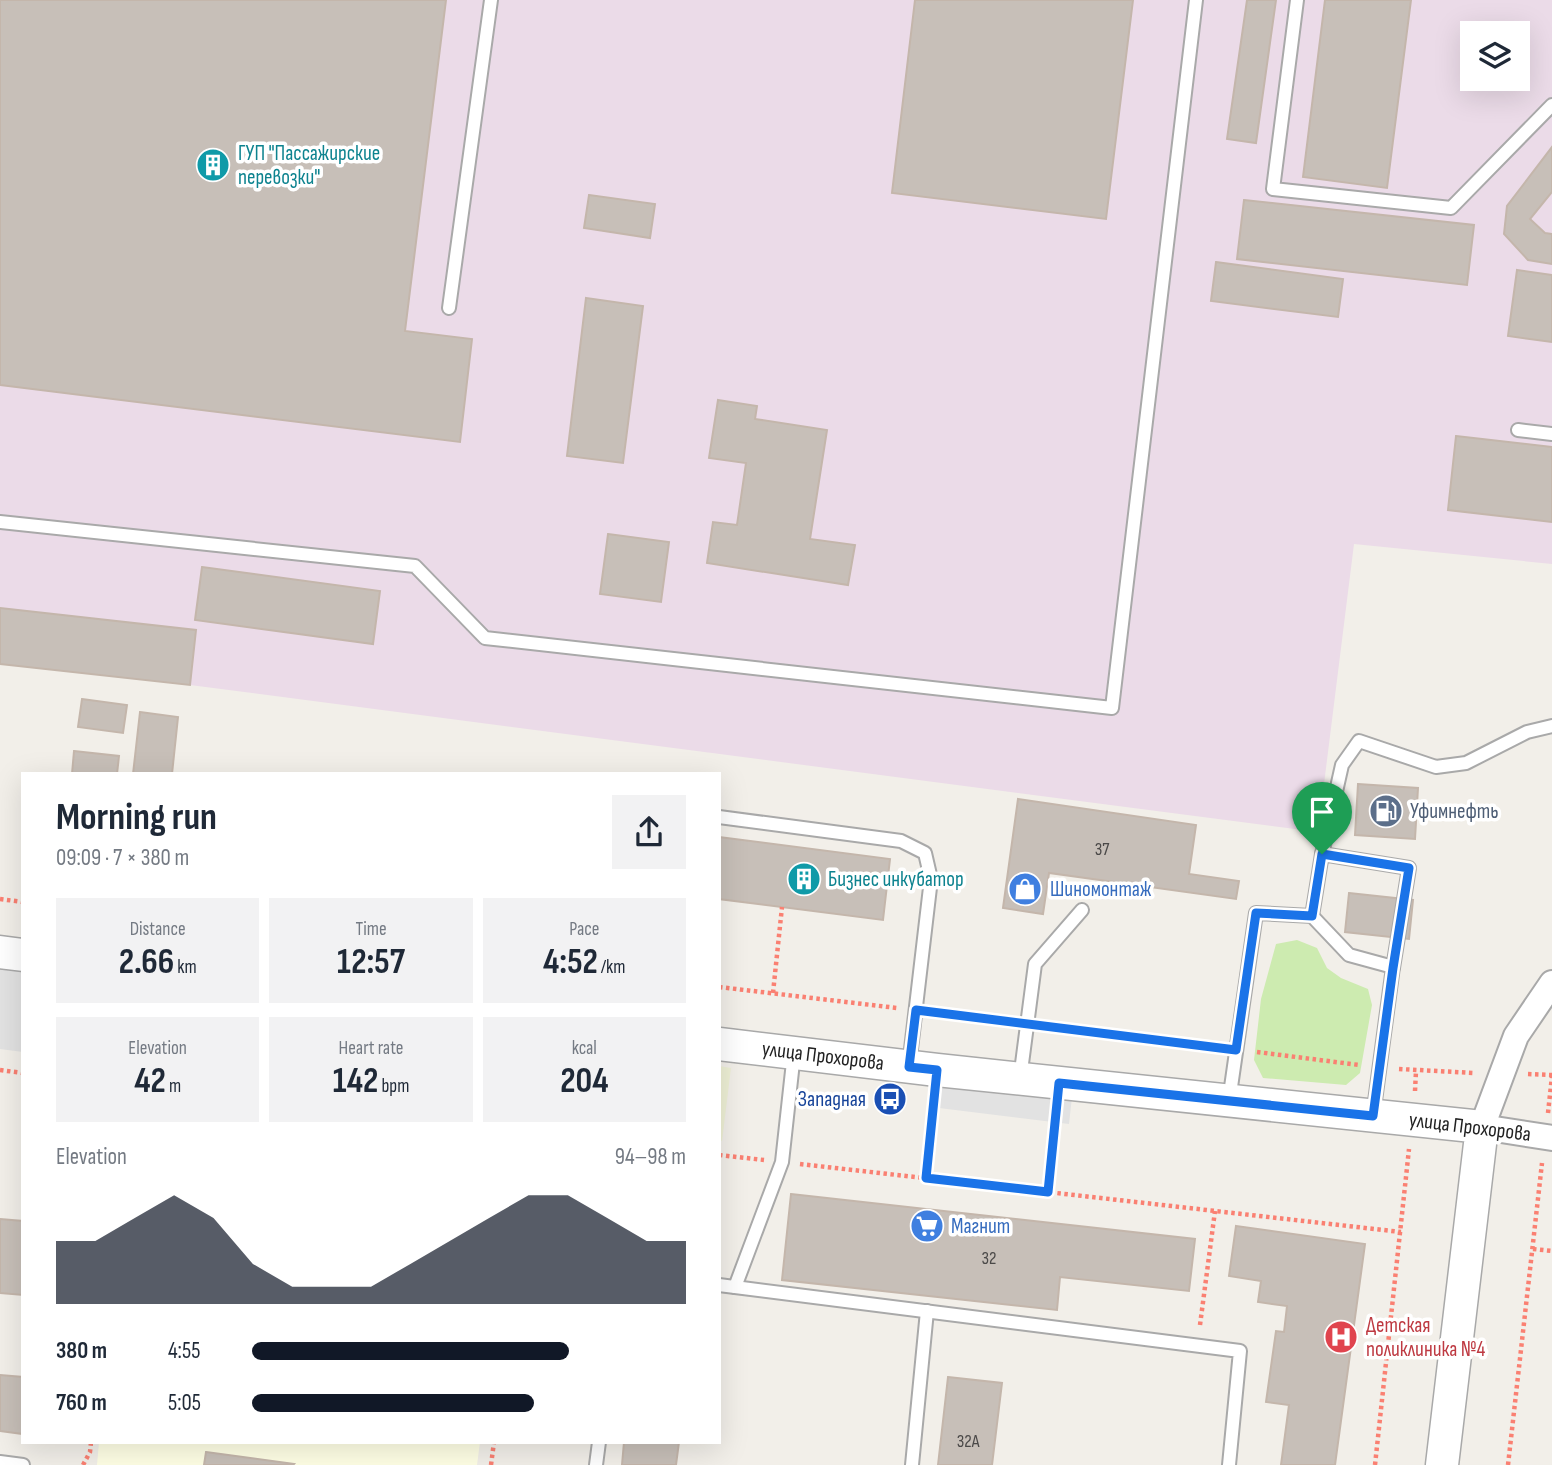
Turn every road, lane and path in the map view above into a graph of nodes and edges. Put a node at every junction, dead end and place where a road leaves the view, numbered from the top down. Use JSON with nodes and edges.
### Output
{"nodes":[{"id":1,"x":491,"y":0,"type":"edge"},
{"id":2,"x":1196,"y":0,"type":"edge"},
{"id":3,"x":1297,"y":0,"type":"edge"},
{"id":4,"x":1552,"y":105,"type":"edge"},
{"id":5,"x":449,"y":308,"type":"dead end"},
{"id":6,"x":1518,"y":430,"type":"dead end"},
{"id":7,"x":1552,"y":435,"type":"edge"},
{"id":8,"x":0,"y":522,"type":"edge"},
{"id":9,"x":1552,"y":726,"type":"edge"},
{"id":10,"x":721,"y":817,"type":"edge"},
{"id":11,"x":1322,"y":854,"type":"junction"},
{"id":12,"x":0,"y":899,"type":"edge"},
{"id":13,"x":21,"y":902,"type":"edge"},
{"id":14,"x":782,"y":907,"type":"dead end"},
{"id":15,"x":1082,"y":910,"type":"dead end"},
{"id":16,"x":1312,"y":916,"type":"junction"},
{"id":17,"x":0,"y":953,"type":"edge"},
{"id":18,"x":21,"y":956,"type":"edge"},
{"id":19,"x":1393,"y":968,"type":"junction"},
{"id":20,"x":1552,"y":982,"type":"edge"},
{"id":21,"x":721,"y":987,"type":"edge"},
{"id":22,"x":773,"y":993,"type":"junction"},
{"id":23,"x":916,"y":1010,"type":"junction"},
{"id":24,"x":1026,"y":1024,"type":"junction"},
{"id":25,"x":721,"y":1044,"type":"edge"},
{"id":26,"x":1236,"y":1050,"type":"junction"},
{"id":27,"x":794,"y":1053,"type":"junction"},
{"id":28,"x":1380,"y":1067,"type":"junction"},
{"id":29,"x":923,"y":1068,"type":"junction"},
{"id":30,"x":0,"y":1070,"type":"edge"},
{"id":31,"x":21,"y":1073,"type":"edge"},
{"id":32,"x":1502,"y":1074,"type":"junction"},
{"id":33,"x":1552,"y":1075,"type":"edge"},
{"id":34,"x":1020,"y":1079,"type":"junction"},
{"id":35,"x":1059,"y":1083,"type":"junction"},
{"id":36,"x":1229,"y":1101,"type":"junction"},
{"id":37,"x":1373,"y":1116,"type":"junction"},
{"id":38,"x":1482,"y":1127,"type":"junction"},
{"id":39,"x":1549,"y":1137,"type":"edge"},
{"id":40,"x":721,"y":1154,"type":"edge"},
{"id":41,"x":782,"y":1162,"type":"junction"},
{"id":42,"x":926,"y":1178,"type":"junction"},
{"id":43,"x":1048,"y":1192,"type":"junction"},
{"id":44,"x":1215,"y":1211,"type":"junction"},
{"id":45,"x":1532,"y":1249,"type":"junction"},
{"id":46,"x":1552,"y":1251,"type":"edge"},
{"id":47,"x":721,"y":1285,"type":"edge"},
{"id":48,"x":735,"y":1287,"type":"junction"},
{"id":49,"x":927,"y":1311,"type":"junction"},
{"id":50,"x":1198,"y":1345,"type":"junction"},
{"id":51,"x":91,"y":1444,"type":"edge"},
{"id":52,"x":494,"y":1444,"type":"edge"},
{"id":53,"x":599,"y":1444,"type":"edge"},
{"id":54,"x":0,"y":1462,"type":"edge"},
{"id":55,"x":23,"y":1465,"type":"edge"},
{"id":56,"x":83,"y":1465,"type":"edge"},
{"id":57,"x":491,"y":1465,"type":"edge"},
{"id":58,"x":596,"y":1465,"type":"edge"},
{"id":59,"x":912,"y":1465,"type":"edge"},
{"id":60,"x":1229,"y":1465,"type":"edge"},
{"id":61,"x":1376,"y":1465,"type":"edge"},
{"id":62,"x":1442,"y":1465,"type":"edge"},
{"id":63,"x":1508,"y":1465,"type":"edge"}],
"edges":[{"from":1,"to":5,"type":"lane"},
{"from":2,"to":8,"type":"lane"},
{"from":3,"to":4,"type":"lane"},
{"from":6,"to":7,"type":"lane"},
{"from":9,"to":11,"type":"lane"},
{"from":10,"to":23,"type":"lane"},
{"from":11,"to":16,"type":"lane"},
{"from":11,"to":19,"type":"lane"},
{"from":12,"to":13,"type":"path"},
{"from":14,"to":22,"type":"path"},
{"from":15,"to":24,"type":"lane"},
{"from":16,"to":19,"type":"lane"},
{"from":16,"to":26,"type":"lane"},
{"from":17,"to":18,"type":"street"},
{"from":19,"to":28,"type":"lane"},
{"from":20,"to":32,"type":"street"},
{"from":21,"to":22,"type":"path"},
{"from":22,"to":23,"type":"path"},
{"from":23,"to":24,"type":"path"},
{"from":23,"to":29,"type":"lane"},
{"from":24,"to":26,"type":"path"},
{"from":24,"to":34,"type":"lane"},
{"from":25,"to":27,"type":"street","name":"улица Прохорова"},
{"from":26,"to":28,"type":"path"},
{"from":26,"to":36,"type":"lane"},
{"from":27,"to":29,"type":"street","name":"улица Прохорова"},
{"from":27,"to":41,"type":"lane"},
{"from":28,"to":32,"type":"path"},
{"from":28,"to":37,"type":"lane"},
{"from":29,"to":34,"type":"street","name":"улица Прохорова"},
{"from":29,"to":42,"type":"path"},
{"from":30,"to":31,"type":"path"},
{"from":32,"to":33,"type":"path"},
{"from":32,"to":38,"type":"street"},
{"from":33,"to":39,"type":"path"},
{"from":34,"to":35,"type":"street","name":"улица Прохорова"},
{"from":35,"to":36,"type":"street","name":"улица Прохорова"},
{"from":35,"to":43,"type":"path"},
{"from":36,"to":37,"type":"street","name":"улица Прохорова"},
{"from":37,"to":38,"type":"street","name":"улица Прохорова"},
{"from":38,"to":39,"type":"street","name":"улица Прохорова"},
{"from":38,"to":62,"type":"street"},
{"from":39,"to":45,"type":"path"},
{"from":40,"to":41,"type":"path"},
{"from":41,"to":42,"type":"path"},
{"from":41,"to":48,"type":"lane"},
{"from":42,"to":43,"type":"path"},
{"from":43,"to":44,"type":"path"},
{"from":44,"to":50,"type":"path"},
{"from":44,"to":61,"type":"path"},
{"from":45,"to":46,"type":"path"},
{"from":45,"to":63,"type":"path"},
{"from":47,"to":48,"type":"lane"},
{"from":48,"to":49,"type":"lane"},
{"from":49,"to":50,"type":"lane"},
{"from":49,"to":59,"type":"lane"},
{"from":50,"to":60,"type":"lane"},
{"from":51,"to":56,"type":"path"},
{"from":52,"to":57,"type":"path"},
{"from":53,"to":58,"type":"lane"},
{"from":54,"to":55,"type":"lane"}]}
